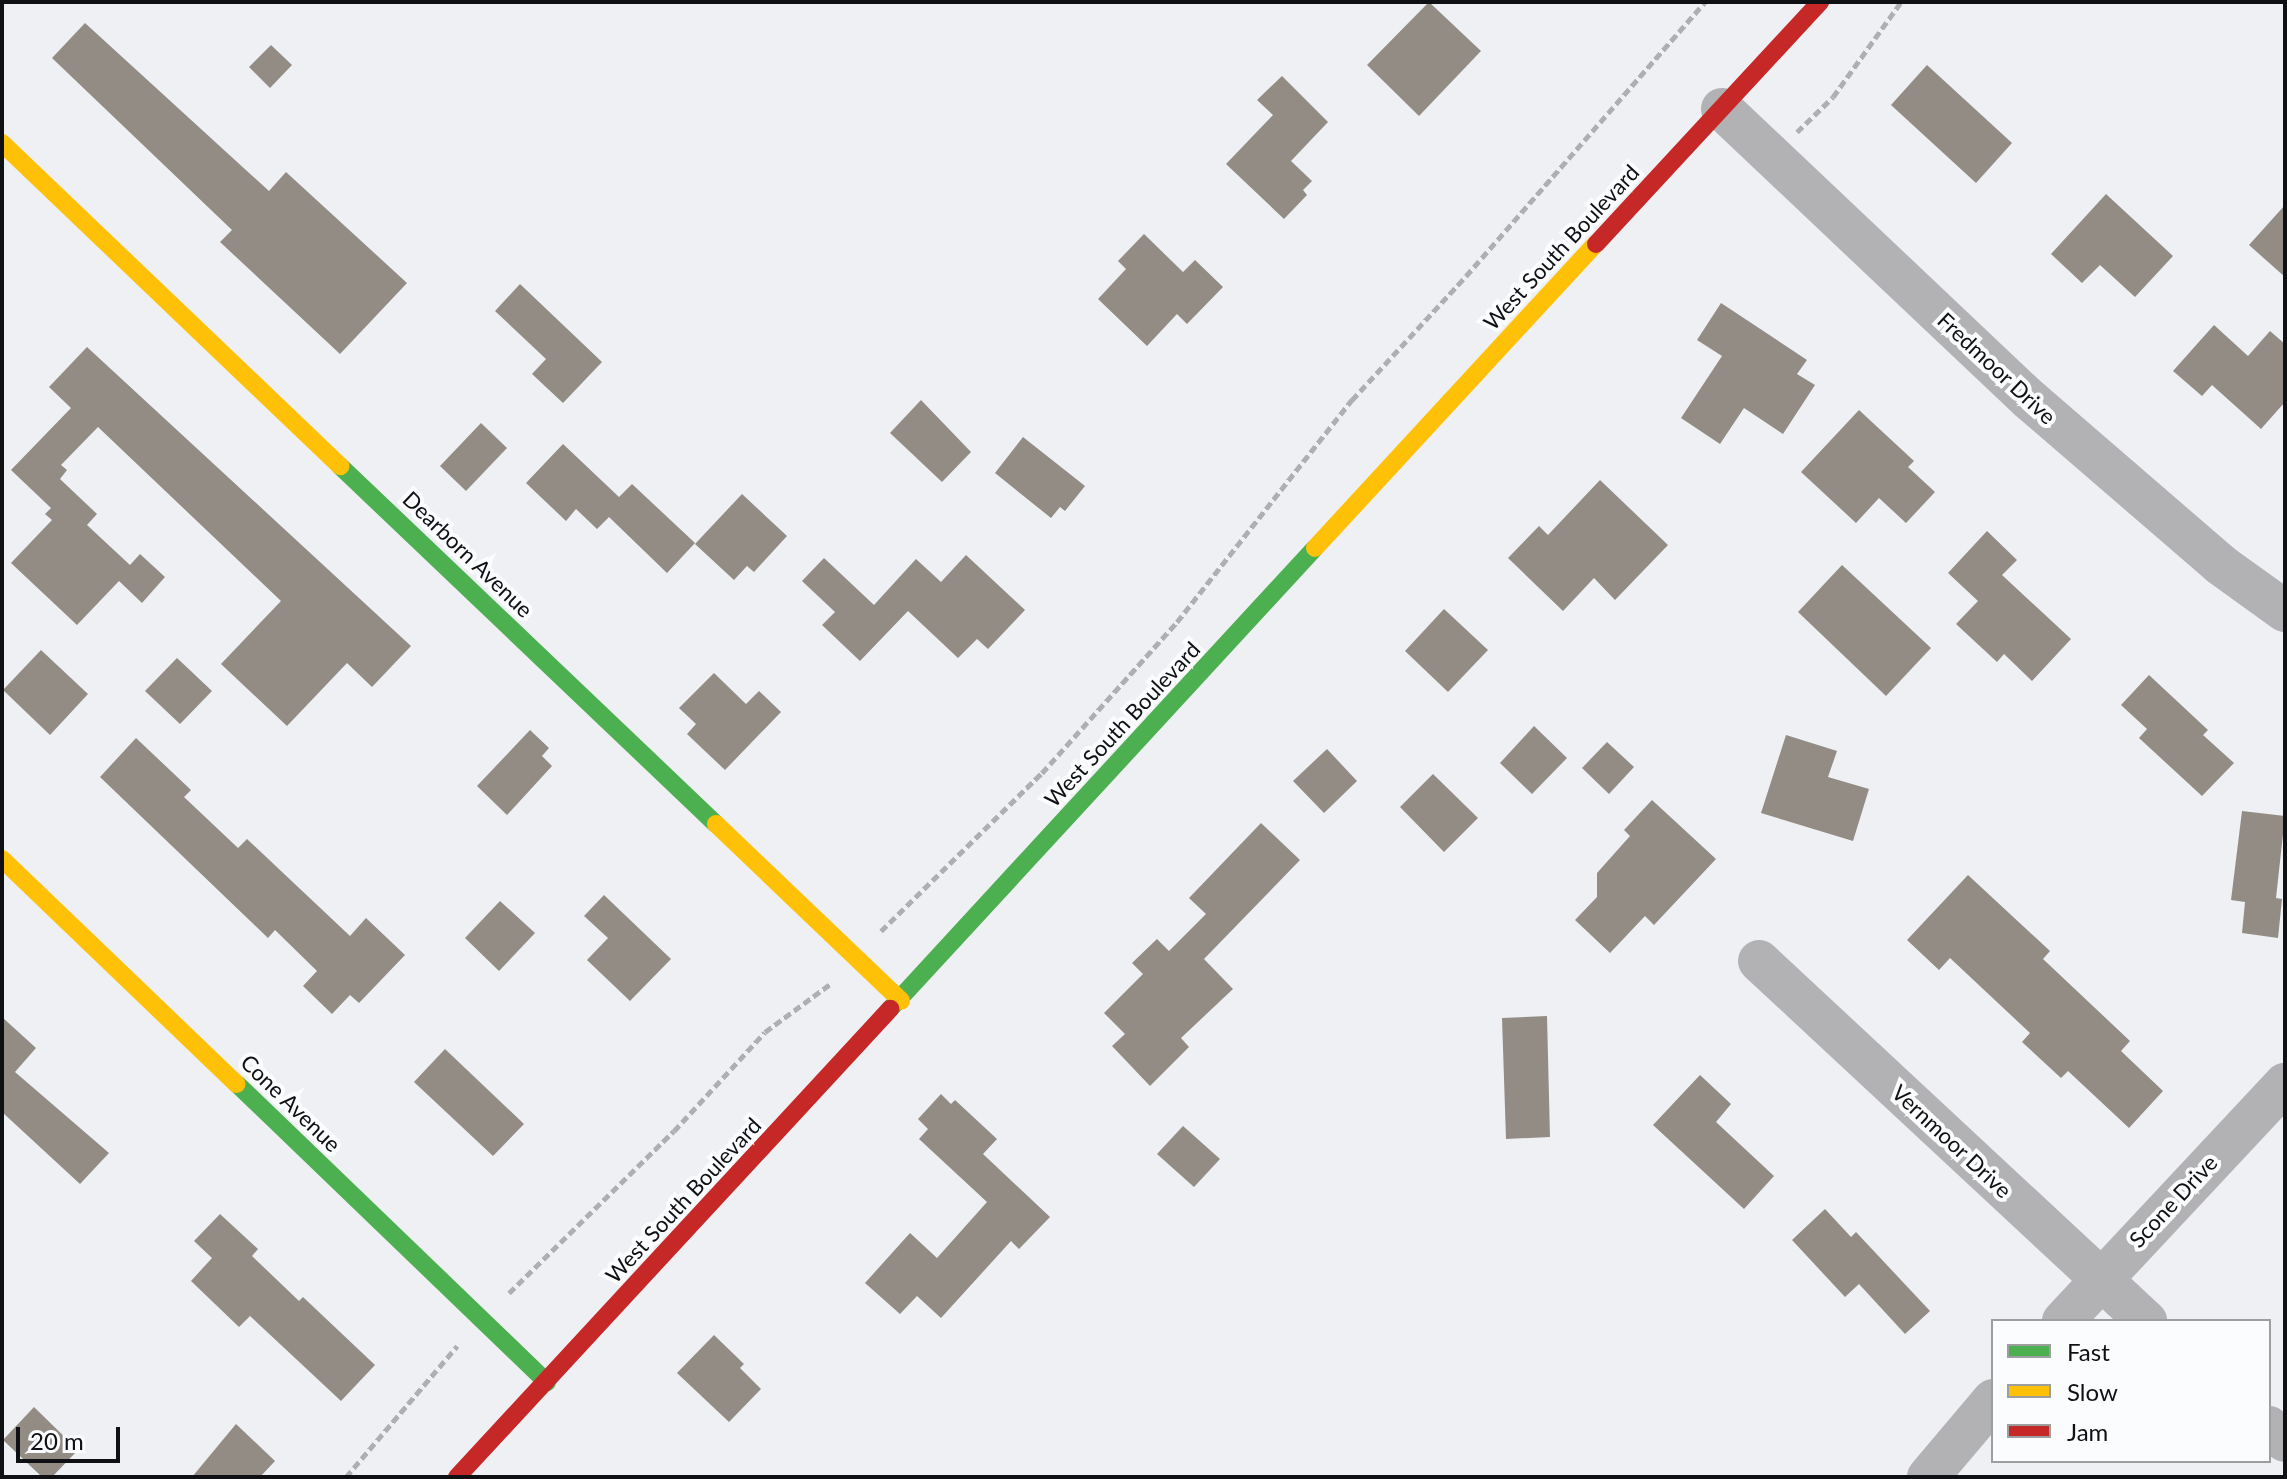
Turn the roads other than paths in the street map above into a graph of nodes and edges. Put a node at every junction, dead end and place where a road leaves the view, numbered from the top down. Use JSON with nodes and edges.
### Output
{"nodes":[{"id":1,"x":1820,"y":2,"type":"edge"},
{"id":2,"x":1722,"y":109,"type":"junction"},
{"id":3,"x":2,"y":143,"type":"edge"},
{"id":4,"x":2285,"y":611,"type":"edge"},
{"id":5,"x":2,"y":859,"type":"edge"},
{"id":6,"x":1759,"y":961,"type":"dead end"},
{"id":7,"x":901,"y":1001,"type":"junction"},
{"id":8,"x":2285,"y":1084,"type":"edge"},
{"id":9,"x":2100,"y":1280,"type":"junction"},
{"id":10,"x":2065,"y":1319,"type":"edge"},
{"id":11,"x":2144,"y":1319,"type":"edge"},
{"id":12,"x":547,"y":1382,"type":"junction"},
{"id":13,"x":1991,"y":1402,"type":"edge"},
{"id":14,"x":457,"y":1477,"type":"edge"},
{"id":15,"x":1928,"y":1477,"type":"edge"}],
"edges":[{"from":1,"to":2,"type":"street","name":"West South Boulevard"},
{"from":2,"to":4,"type":"street","name":"Fredmoor Drive"},
{"from":2,"to":7,"type":"street","name":"West South Boulevard"},
{"from":3,"to":7,"type":"street","name":"Dearborn Avenue"},
{"from":5,"to":12,"type":"street","name":"Cone Avenue"},
{"from":6,"to":9,"type":"street","name":"Vernmoor Drive"},
{"from":7,"to":12,"type":"street","name":"West South Boulevard"},
{"from":8,"to":9,"type":"street","name":"Scone Drive"},
{"from":9,"to":10,"type":"street","name":"Scone Drive"},
{"from":9,"to":11,"type":"street","name":"Vernmoor Drive"},
{"from":12,"to":14,"type":"street","name":"West South Boulevard"},
{"from":13,"to":15,"type":"street"}]}
